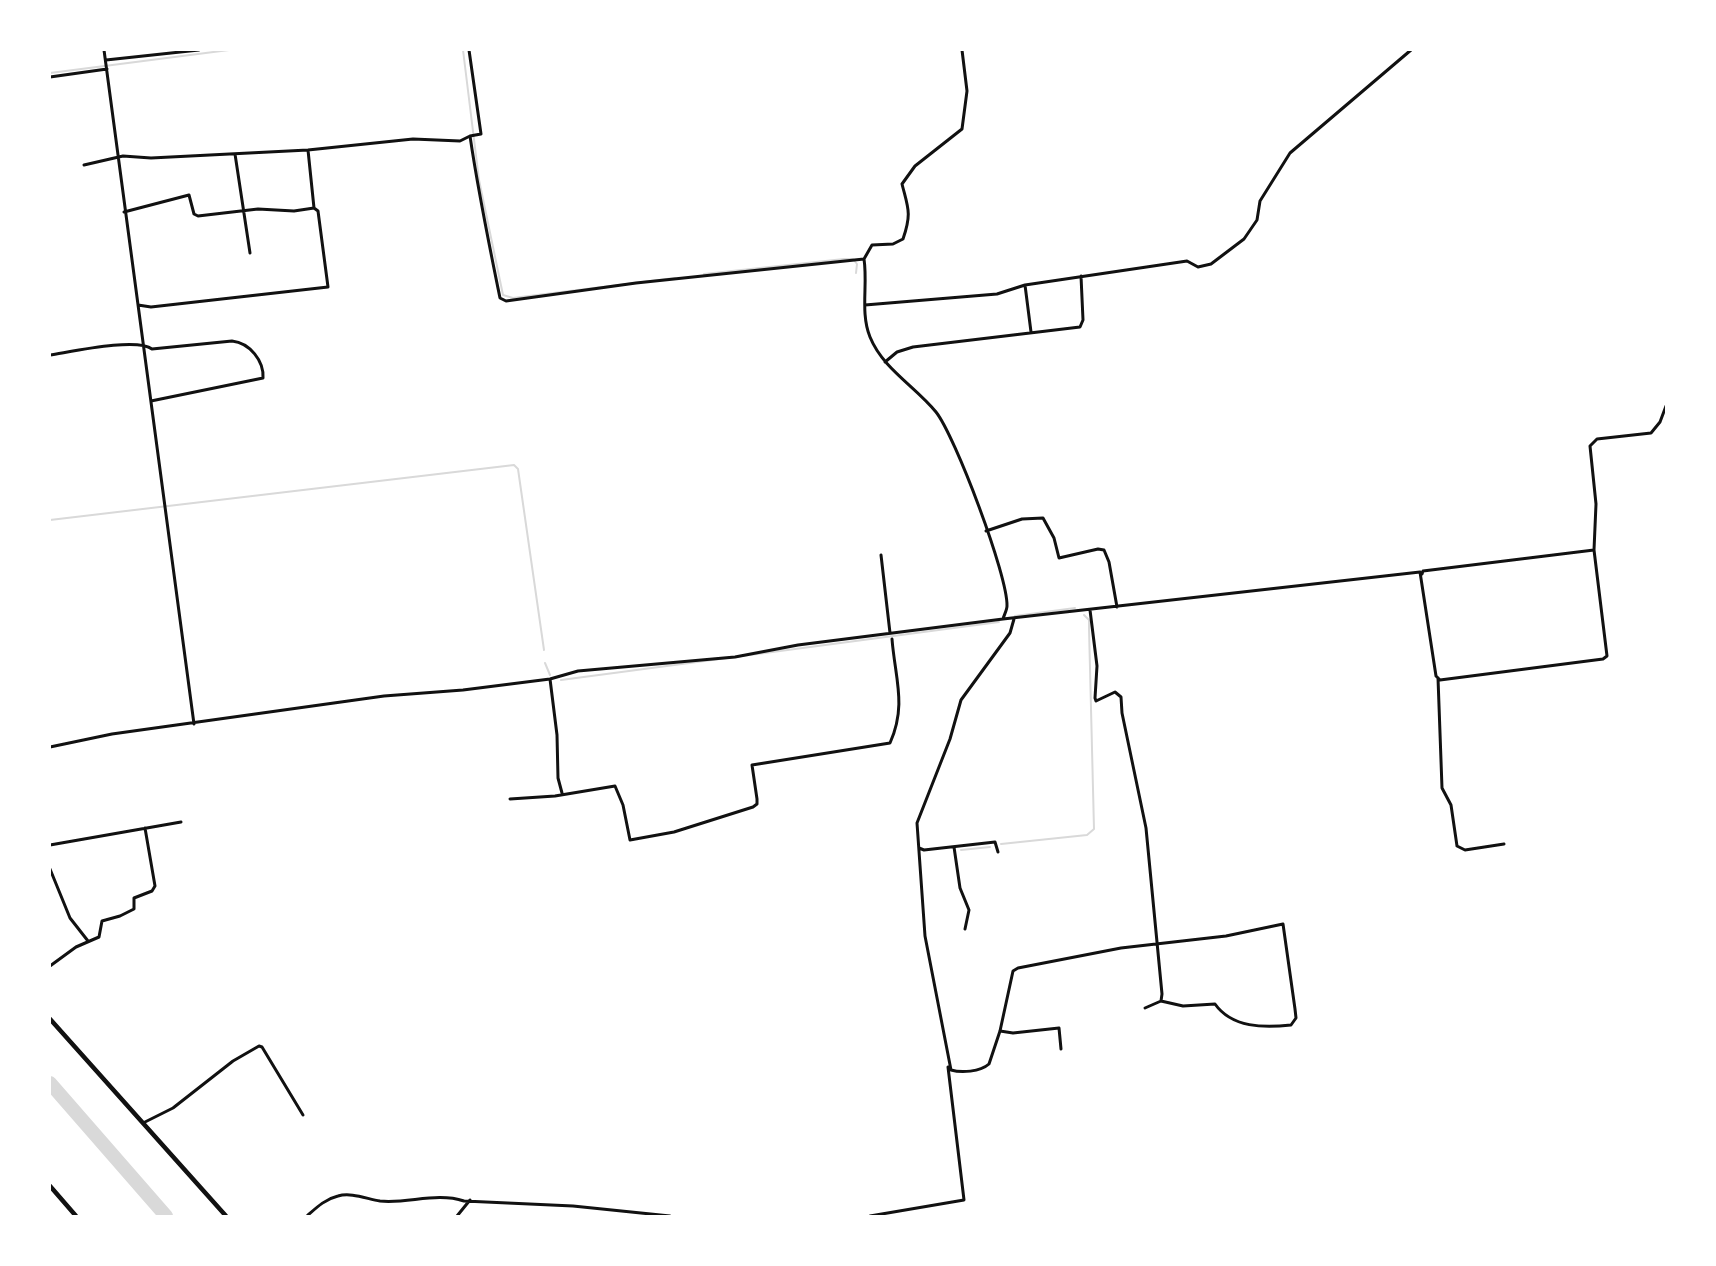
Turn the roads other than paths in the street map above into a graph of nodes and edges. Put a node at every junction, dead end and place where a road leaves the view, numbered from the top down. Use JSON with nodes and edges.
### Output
{"nodes":[{"id":1,"x":104,"y":50,"type":"edge"},
{"id":2,"x":199,"y":50,"type":"edge"},
{"id":3,"x":469,"y":50,"type":"edge"},
{"id":4,"x":962,"y":50,"type":"edge"},
{"id":5,"x":1411,"y":50,"type":"edge"},
{"id":6,"x":106,"y":60,"type":"junction"},
{"id":7,"x":107,"y":69,"type":"junction"},
{"id":8,"x":50,"y":77,"type":"edge"},
{"id":9,"x":470,"y":136,"type":"junction"},
{"id":10,"x":308,"y":150,"type":"junction"},
{"id":11,"x":235,"y":153,"type":"junction"},
{"id":12,"x":118,"y":158,"type":"junction"},
{"id":13,"x":84,"y":165,"type":"dead end"},
{"id":14,"x":315,"y":208,"type":"junction"},
{"id":15,"x":244,"y":211,"type":"junction"},
{"id":16,"x":124,"y":212,"type":"junction"},
{"id":17,"x":250,"y":253,"type":"dead end"},
{"id":18,"x":864,"y":260,"type":"junction"},
{"id":19,"x":1081,"y":276,"type":"junction"},
{"id":20,"x":1024,"y":285,"type":"junction"},
{"id":21,"x":138,"y":305,"type":"junction"},
{"id":22,"x":865,"y":306,"type":"junction"},
{"id":23,"x":1032,"y":332,"type":"junction"},
{"id":24,"x":143,"y":344,"type":"junction"},
{"id":25,"x":50,"y":354,"type":"edge"},
{"id":26,"x":885,"y":362,"type":"junction"},
{"id":27,"x":151,"y":401,"type":"junction"},
{"id":28,"x":1666,"y":406,"type":"edge"},
{"id":29,"x":986,"y":531,"type":"junction"},
{"id":30,"x":1594,"y":550,"type":"junction"},
{"id":31,"x":881,"y":555,"type":"dead end"},
{"id":32,"x":1421,"y":575,"type":"junction"},
{"id":33,"x":1117,"y":607,"type":"junction"},
{"id":34,"x":1090,"y":610,"type":"junction"},
{"id":35,"x":1002,"y":619,"type":"junction"},
{"id":36,"x":1014,"y":619,"type":"junction"},
{"id":37,"x":891,"y":633,"type":"junction"},
{"id":38,"x":892,"y":639,"type":"dead end"},
{"id":39,"x":1438,"y":678,"type":"junction"},
{"id":40,"x":549,"y":679,"type":"junction"},
{"id":41,"x":194,"y":724,"type":"junction"},
{"id":42,"x":50,"y":747,"type":"edge"},
{"id":43,"x":561,"y":793,"type":"junction"},
{"id":44,"x":510,"y":798,"type":"dead end"},
{"id":45,"x":181,"y":822,"type":"dead end"},
{"id":46,"x":145,"y":828,"type":"junction"},
{"id":47,"x":1504,"y":844,"type":"dead end"},
{"id":48,"x":50,"y":845,"type":"edge"},
{"id":49,"x":954,"y":847,"type":"junction"},
{"id":50,"x":919,"y":848,"type":"junction"},
{"id":51,"x":998,"y":852,"type":"dead end"},
{"id":52,"x":50,"y":869,"type":"edge"},
{"id":53,"x":965,"y":930,"type":"dead end"},
{"id":54,"x":88,"y":941,"type":"junction"},
{"id":55,"x":1158,"y":946,"type":"junction"},
{"id":56,"x":50,"y":966,"type":"edge"},
{"id":57,"x":1161,"y":1001,"type":"junction"},
{"id":58,"x":1145,"y":1008,"type":"dead end"},
{"id":59,"x":50,"y":1019,"type":"edge"},
{"id":60,"x":1000,"y":1031,"type":"junction"},
{"id":61,"x":1061,"y":1049,"type":"dead end"},
{"id":62,"x":948,"y":1063,"type":"junction"},
{"id":63,"x":303,"y":1115,"type":"dead end"},
{"id":64,"x":143,"y":1122,"type":"junction"},
{"id":65,"x":50,"y":1186,"type":"edge"},
{"id":66,"x":470,"y":1200,"type":"junction"},
{"id":67,"x":76,"y":1216,"type":"edge"},
{"id":68,"x":226,"y":1216,"type":"edge"},
{"id":69,"x":307,"y":1216,"type":"edge"},
{"id":70,"x":457,"y":1216,"type":"edge"},
{"id":71,"x":670,"y":1216,"type":"edge"},
{"id":72,"x":870,"y":1216,"type":"edge"}],
"edges":[{"from":1,"to":6,"type":"street"},
{"from":2,"to":6,"type":"street"},
{"from":3,"to":9,"type":"street"},
{"from":4,"to":18,"type":"street"},
{"from":5,"to":19,"type":"street"},
{"from":6,"to":7,"type":"street"},
{"from":7,"to":8,"type":"street"},
{"from":7,"to":12,"type":"street"},
{"from":9,"to":10,"type":"street"},
{"from":9,"to":18,"type":"street"},
{"from":10,"to":11,"type":"street"},
{"from":10,"to":14,"type":"street"},
{"from":11,"to":12,"type":"street"},
{"from":11,"to":15,"type":"street"},
{"from":12,"to":13,"type":"street"},
{"from":12,"to":16,"type":"street"},
{"from":14,"to":15,"type":"street"},
{"from":14,"to":21,"type":"street"},
{"from":15,"to":16,"type":"street"},
{"from":15,"to":17,"type":"street"},
{"from":16,"to":21,"type":"street"},
{"from":18,"to":22,"type":"street"},
{"from":19,"to":20,"type":"street"},
{"from":19,"to":23,"type":"street"},
{"from":20,"to":22,"type":"street"},
{"from":20,"to":23,"type":"street"},
{"from":21,"to":24,"type":"street"},
{"from":22,"to":26,"type":"street"},
{"from":23,"to":26,"type":"street"},
{"from":24,"to":25,"type":"street"},
{"from":24,"to":27,"type":"street"},
{"from":24,"to":27,"type":"street"},
{"from":26,"to":29,"type":"street"},
{"from":27,"to":41,"type":"street"},
{"from":28,"to":30,"type":"street"},
{"from":29,"to":33,"type":"street"},
{"from":29,"to":35,"type":"street"},
{"from":30,"to":32,"type":"street"},
{"from":30,"to":39,"type":"street"},
{"from":31,"to":37,"type":"street"},
{"from":32,"to":33,"type":"street"},
{"from":32,"to":39,"type":"street"},
{"from":33,"to":34,"type":"street"},
{"from":34,"to":36,"type":"street"},
{"from":34,"to":55,"type":"street"},
{"from":35,"to":36,"type":"street"},
{"from":35,"to":37,"type":"street"},
{"from":36,"to":50,"type":"street"},
{"from":37,"to":40,"type":"street"},
{"from":38,"to":43,"type":"street"},
{"from":39,"to":47,"type":"street"},
{"from":40,"to":41,"type":"street"},
{"from":40,"to":43,"type":"street"},
{"from":41,"to":42,"type":"street"},
{"from":43,"to":44,"type":"street"},
{"from":45,"to":46,"type":"street"},
{"from":46,"to":48,"type":"street"},
{"from":46,"to":54,"type":"street"},
{"from":49,"to":50,"type":"street"},
{"from":49,"to":51,"type":"street"},
{"from":49,"to":53,"type":"street"},
{"from":50,"to":62,"type":"street"},
{"from":52,"to":54,"type":"street"},
{"from":54,"to":56,"type":"street"},
{"from":55,"to":57,"type":"street"},
{"from":55,"to":57,"type":"street"},
{"from":55,"to":60,"type":"street"},
{"from":57,"to":58,"type":"street"},
{"from":59,"to":64,"type":"street"},
{"from":60,"to":61,"type":"street"},
{"from":60,"to":62,"type":"street"},
{"from":62,"to":72,"type":"street"},
{"from":63,"to":64,"type":"street"},
{"from":64,"to":68,"type":"street"},
{"from":65,"to":67,"type":"street"},
{"from":66,"to":69,"type":"street"},
{"from":66,"to":70,"type":"street"},
{"from":66,"to":71,"type":"street"}]}
